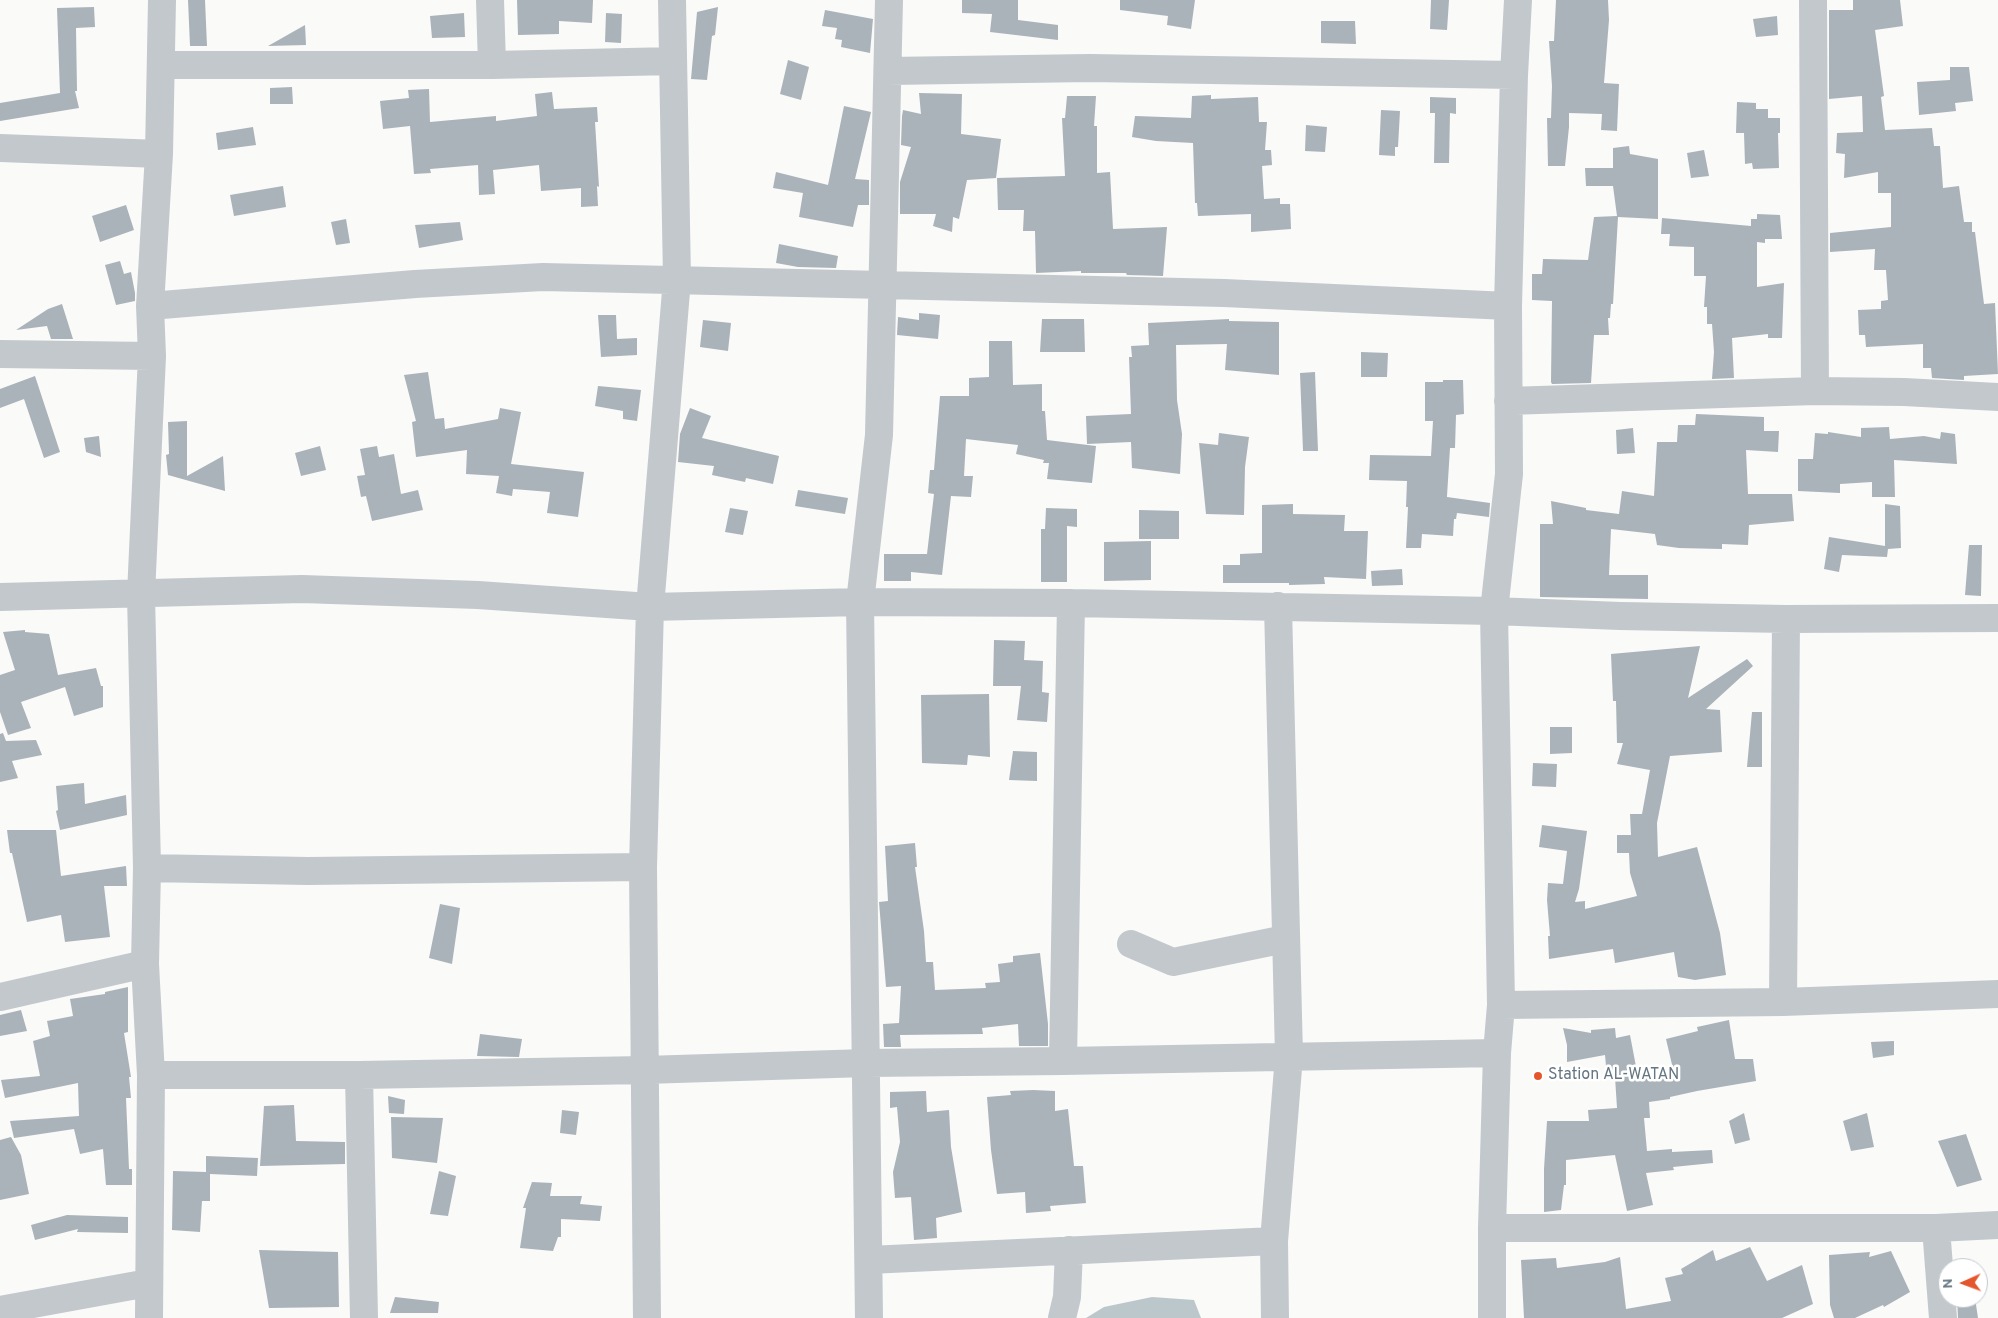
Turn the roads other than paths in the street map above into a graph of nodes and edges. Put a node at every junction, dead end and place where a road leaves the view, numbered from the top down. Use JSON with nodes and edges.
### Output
{"nodes":[{"id":1,"x":162,"y":0,"type":"edge"},
{"id":2,"x":490,"y":0,"type":"edge"},
{"id":3,"x":672,"y":0,"type":"edge"},
{"id":4,"x":889,"y":0,"type":"edge"},
{"id":5,"x":1518,"y":0,"type":"edge"},
{"id":6,"x":1813,"y":0,"type":"edge"},
{"id":7,"x":673,"y":61,"type":"junction"},
{"id":8,"x":161,"y":65,"type":"junction"},
{"id":9,"x":492,"y":65,"type":"junction"},
{"id":10,"x":888,"y":71,"type":"junction"},
{"id":11,"x":1514,"y":75,"type":"junction"},
{"id":12,"x":0,"y":148,"type":"edge"},
{"id":13,"x":159,"y":154,"type":"junction"},
{"id":14,"x":677,"y":279,"type":"junction"},
{"id":15,"x":883,"y":285,"type":"junction"},
{"id":16,"x":150,"y":306,"type":"junction"},
{"id":17,"x":1508,"y":306,"type":"junction"},
{"id":18,"x":0,"y":354,"type":"edge"},
{"id":19,"x":152,"y":356,"type":"junction"},
{"id":20,"x":1815,"y":391,"type":"junction"},
{"id":21,"x":1998,"y":397,"type":"edge"},
{"id":22,"x":1508,"y":401,"type":"junction"},
{"id":23,"x":141,"y":594,"type":"junction"},
{"id":24,"x":0,"y":597,"type":"edge"},
{"id":25,"x":860,"y":602,"type":"junction"},
{"id":26,"x":1071,"y":603,"type":"junction"},
{"id":27,"x":1278,"y":606,"type":"junction"},
{"id":28,"x":650,"y":607,"type":"junction"},
{"id":29,"x":1494,"y":611,"type":"junction"},
{"id":30,"x":1998,"y":618,"type":"edge"},
{"id":31,"x":1786,"y":619,"type":"junction"},
{"id":32,"x":643,"y":867,"type":"junction"},
{"id":33,"x":148,"y":868,"type":"junction"},
{"id":34,"x":1285,"y":939,"type":"junction"},
{"id":35,"x":1131,"y":944,"type":"dead end"},
{"id":36,"x":145,"y":964,"type":"junction"},
{"id":37,"x":1998,"y":994,"type":"edge"},
{"id":38,"x":0,"y":997,"type":"edge"},
{"id":39,"x":1783,"y":1002,"type":"junction"},
{"id":40,"x":1501,"y":1005,"type":"junction"},
{"id":41,"x":1497,"y":1053,"type":"junction"},
{"id":42,"x":1289,"y":1056,"type":"junction"},
{"id":43,"x":1063,"y":1061,"type":"junction"},
{"id":44,"x":866,"y":1063,"type":"junction"},
{"id":45,"x":645,"y":1070,"type":"junction"},
{"id":46,"x":151,"y":1075,"type":"junction"},
{"id":47,"x":359,"y":1075,"type":"junction"},
{"id":48,"x":1998,"y":1225,"type":"edge"},
{"id":49,"x":1492,"y":1228,"type":"junction"},
{"id":50,"x":1936,"y":1228,"type":"junction"},
{"id":51,"x":1274,"y":1241,"type":"junction"},
{"id":52,"x":1069,"y":1250,"type":"junction"},
{"id":53,"x":869,"y":1260,"type":"junction"},
{"id":54,"x":148,"y":1283,"type":"junction"},
{"id":55,"x":0,"y":1310,"type":"edge"},
{"id":56,"x":149,"y":1318,"type":"edge"},
{"id":57,"x":364,"y":1318,"type":"edge"},
{"id":58,"x":648,"y":1318,"type":"edge"},
{"id":59,"x":869,"y":1318,"type":"edge"},
{"id":60,"x":1062,"y":1318,"type":"edge"},
{"id":61,"x":1275,"y":1318,"type":"edge"},
{"id":62,"x":1492,"y":1318,"type":"edge"},
{"id":63,"x":1943,"y":1318,"type":"edge"}],
"edges":[{"from":1,"to":8,"type":"street"},
{"from":2,"to":9,"type":"street"},
{"from":3,"to":7,"type":"street"},
{"from":4,"to":10,"type":"street"},
{"from":5,"to":11,"type":"street"},
{"from":6,"to":20,"type":"street"},
{"from":7,"to":9,"type":"street"},
{"from":7,"to":14,"type":"street"},
{"from":8,"to":9,"type":"street"},
{"from":8,"to":13,"type":"street"},
{"from":10,"to":11,"type":"street"},
{"from":10,"to":15,"type":"street"},
{"from":11,"to":17,"type":"street"},
{"from":12,"to":13,"type":"street"},
{"from":13,"to":16,"type":"street"},
{"from":14,"to":15,"type":"street"},
{"from":14,"to":16,"type":"street"},
{"from":14,"to":28,"type":"street"},
{"from":15,"to":17,"type":"street"},
{"from":15,"to":25,"type":"street"},
{"from":16,"to":19,"type":"street"},
{"from":17,"to":22,"type":"street"},
{"from":18,"to":19,"type":"street"},
{"from":19,"to":23,"type":"street"},
{"from":20,"to":21,"type":"street"},
{"from":20,"to":22,"type":"street"},
{"from":22,"to":29,"type":"street"},
{"from":23,"to":24,"type":"street"},
{"from":23,"to":28,"type":"street"},
{"from":23,"to":33,"type":"street"},
{"from":25,"to":26,"type":"street"},
{"from":25,"to":28,"type":"street"},
{"from":25,"to":44,"type":"street"},
{"from":26,"to":27,"type":"street"},
{"from":26,"to":43,"type":"street"},
{"from":27,"to":29,"type":"street"},
{"from":27,"to":34,"type":"street"},
{"from":28,"to":32,"type":"street"},
{"from":29,"to":31,"type":"street"},
{"from":29,"to":40,"type":"street"},
{"from":30,"to":31,"type":"street"},
{"from":31,"to":39,"type":"street"},
{"from":32,"to":33,"type":"street"},
{"from":32,"to":45,"type":"street"},
{"from":33,"to":36,"type":"street"},
{"from":34,"to":35,"type":"street"},
{"from":34,"to":42,"type":"street"},
{"from":36,"to":38,"type":"street"},
{"from":36,"to":46,"type":"street"},
{"from":37,"to":39,"type":"street"},
{"from":39,"to":40,"type":"street"},
{"from":40,"to":41,"type":"street"},
{"from":41,"to":42,"type":"street"},
{"from":41,"to":49,"type":"street"},
{"from":42,"to":43,"type":"street"},
{"from":42,"to":51,"type":"street"},
{"from":43,"to":44,"type":"street"},
{"from":44,"to":45,"type":"street"},
{"from":44,"to":53,"type":"street"},
{"from":45,"to":47,"type":"street"},
{"from":45,"to":58,"type":"street"},
{"from":46,"to":47,"type":"street"},
{"from":46,"to":54,"type":"street"},
{"from":47,"to":57,"type":"street"},
{"from":48,"to":50,"type":"street"},
{"from":49,"to":50,"type":"street"},
{"from":49,"to":62,"type":"street"},
{"from":50,"to":63,"type":"street"},
{"from":51,"to":52,"type":"street"},
{"from":51,"to":61,"type":"street"},
{"from":52,"to":53,"type":"street"},
{"from":52,"to":60,"type":"street"},
{"from":53,"to":59,"type":"street"},
{"from":54,"to":55,"type":"street"},
{"from":54,"to":56,"type":"street"}]}
